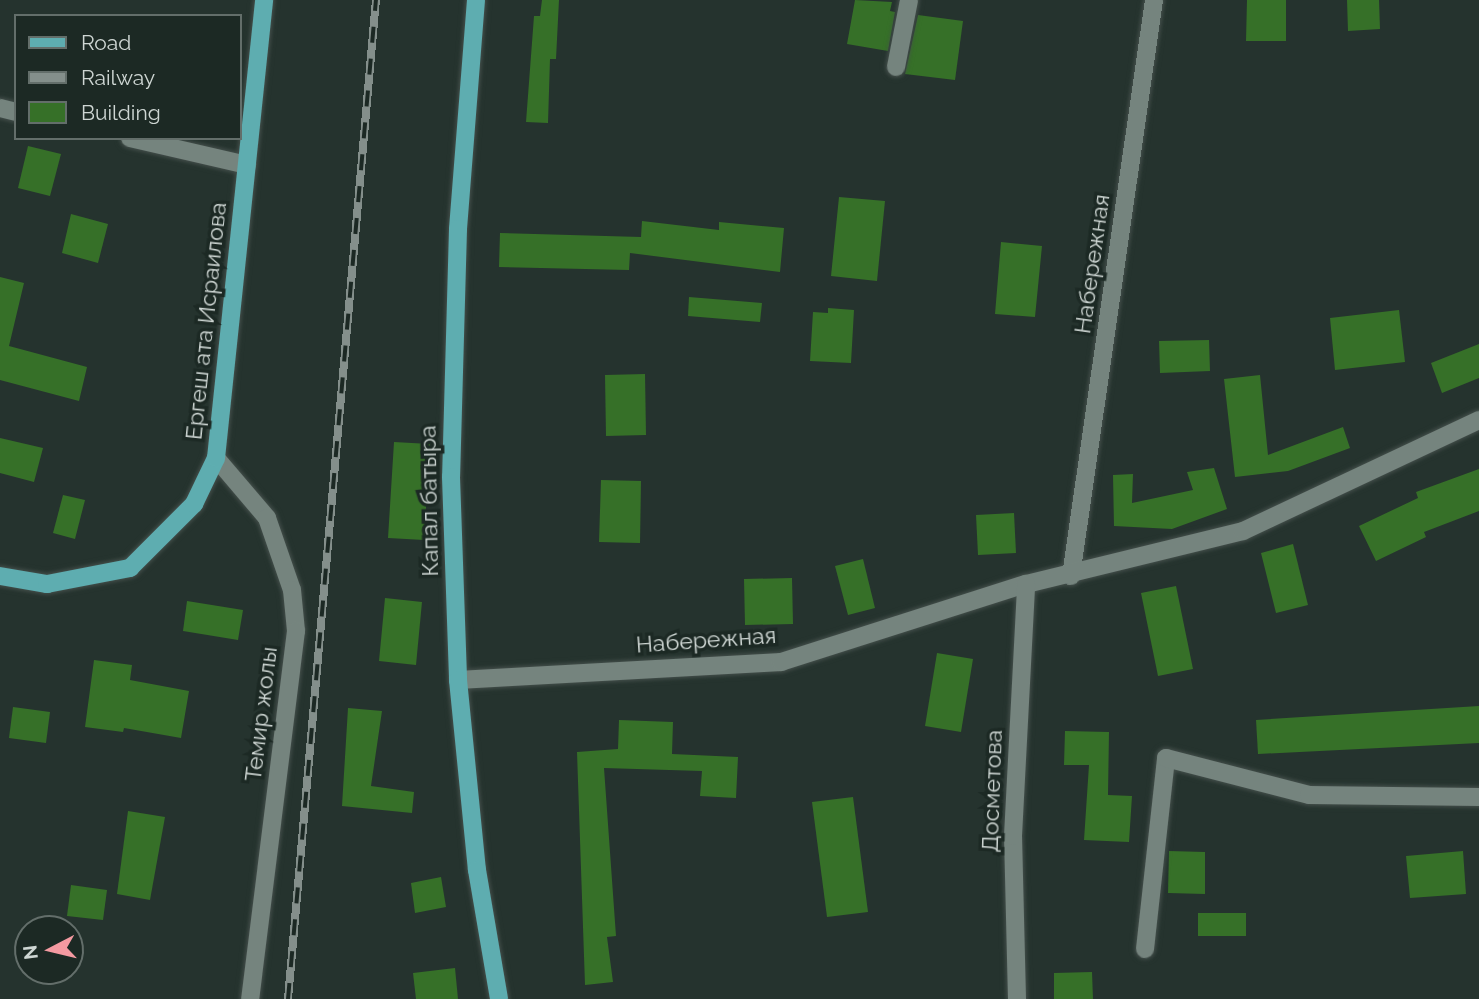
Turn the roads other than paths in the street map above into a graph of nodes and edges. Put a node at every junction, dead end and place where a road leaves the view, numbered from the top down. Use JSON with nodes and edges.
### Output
{"nodes":[{"id":1,"x":264,"y":0,"type":"edge"},
{"id":2,"x":476,"y":0,"type":"edge"},
{"id":3,"x":909,"y":0,"type":"edge"},
{"id":4,"x":1154,"y":0,"type":"edge"},
{"id":5,"x":896,"y":67,"type":"dead end"},
{"id":6,"x":139,"y":140,"type":"edge"},
{"id":7,"x":247,"y":165,"type":"junction"},
{"id":8,"x":1479,"y":420,"type":"edge"},
{"id":9,"x":216,"y":458,"type":"junction"},
{"id":10,"x":0,"y":576,"type":"edge"},
{"id":11,"x":1071,"y":576,"type":"junction"},
{"id":12,"x":1026,"y":584,"type":"junction"},
{"id":13,"x":458,"y":680,"type":"junction"},
{"id":14,"x":1479,"y":797,"type":"edge"},
{"id":15,"x":1144,"y":949,"type":"dead end"},
{"id":16,"x":250,"y":999,"type":"edge"},
{"id":17,"x":499,"y":999,"type":"edge"},
{"id":18,"x":1017,"y":999,"type":"edge"}],
"edges":[{"from":1,"to":7,"type":"main road","name":"Ергеш ата Исраилова"},
{"from":2,"to":13,"type":"main road","name":"Капал батыра"},
{"from":3,"to":5,"type":"street"},
{"from":4,"to":11,"type":"street","name":"Набережная"},
{"from":6,"to":7,"type":"street"},
{"from":7,"to":9,"type":"main road","name":"Ергеш ата Исраилова"},
{"from":8,"to":11,"type":"street","name":"Набережная"},
{"from":9,"to":10,"type":"main road","name":"Ергеш ата Исраилова"},
{"from":9,"to":16,"type":"street","name":"Темир жолы"},
{"from":11,"to":12,"type":"street","name":"Набережная"},
{"from":12,"to":13,"type":"street","name":"Набережная"},
{"from":12,"to":18,"type":"street","name":"Досметова"},
{"from":13,"to":17,"type":"main road","name":"Капал батыра"},
{"from":14,"to":15,"type":"street"}]}
